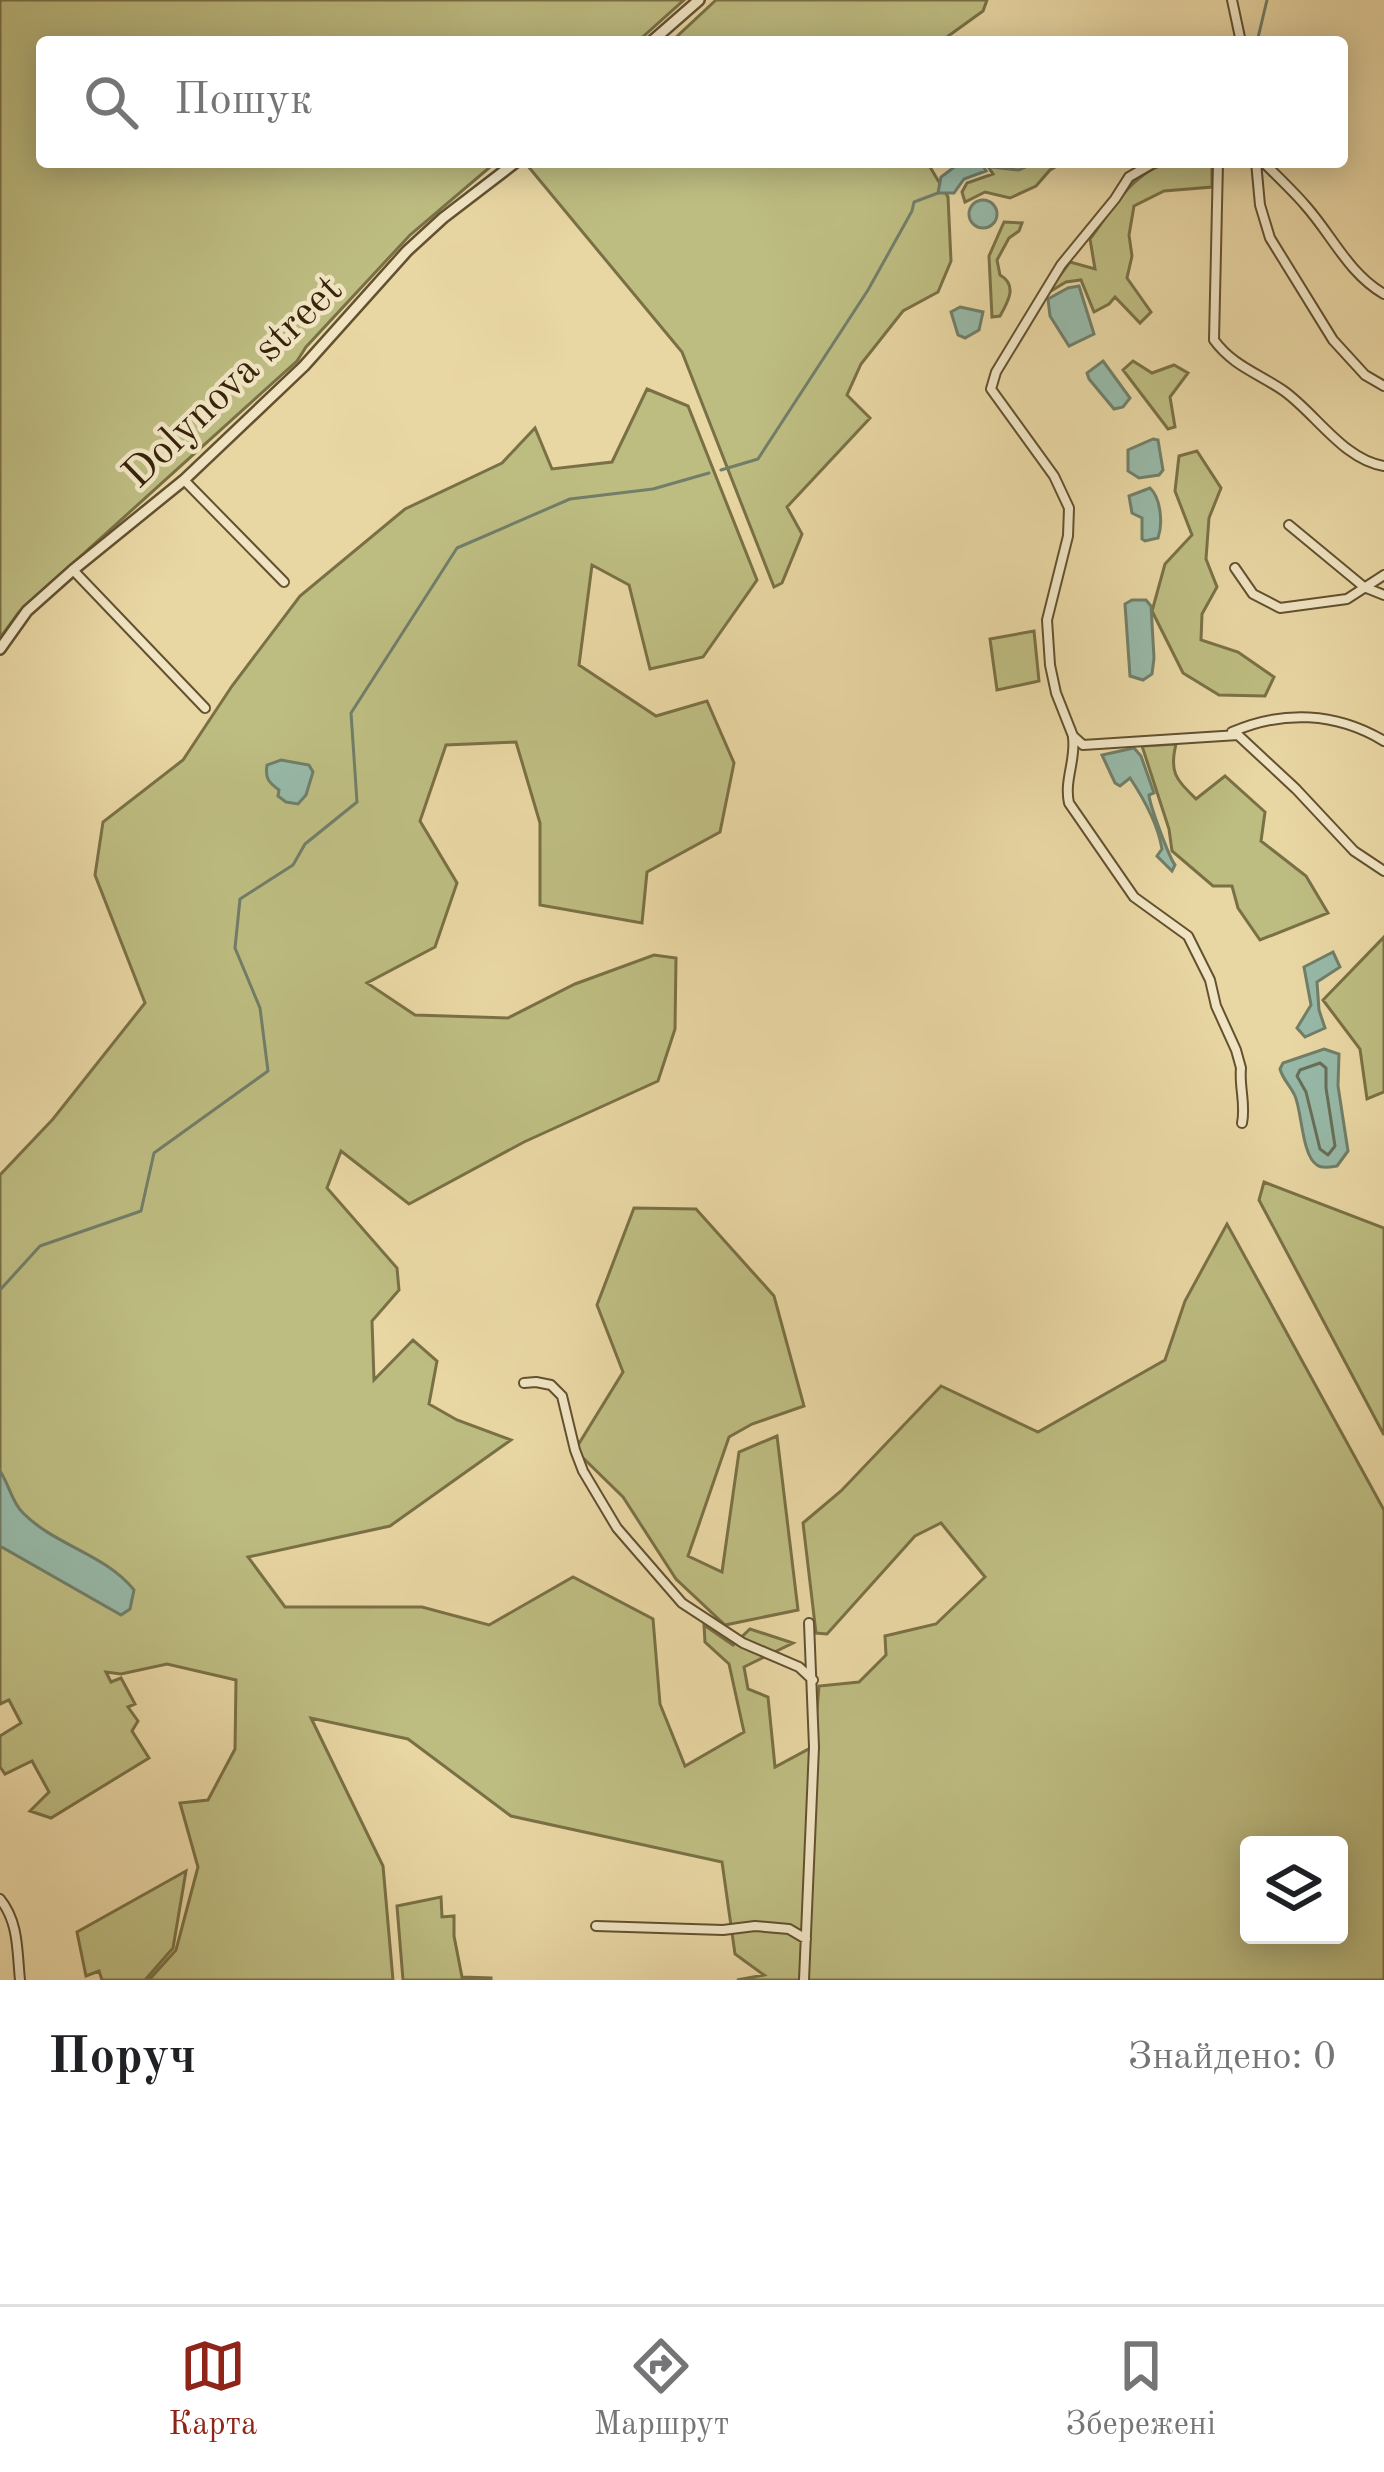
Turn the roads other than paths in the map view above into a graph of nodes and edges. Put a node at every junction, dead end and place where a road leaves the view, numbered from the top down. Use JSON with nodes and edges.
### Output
{"nodes":[{"id":1,"x":699,"y":0,"type":"edge"},
{"id":2,"x":1232,"y":0,"type":"edge"},
{"id":3,"x":658,"y":36,"type":"edge"},
{"id":4,"x":1239,"y":36,"type":"edge"},
{"id":5,"x":508,"y":168,"type":"edge"},
{"id":6,"x":1144,"y":168,"type":"edge"},
{"id":7,"x":1218,"y":168,"type":"edge"},
{"id":8,"x":1260,"y":168,"type":"edge"},
{"id":9,"x":1266,"y":168,"type":"edge"},
{"id":10,"x":1384,"y":294,"type":"edge"},
{"id":11,"x":1384,"y":386,"type":"edge"},
{"id":12,"x":1384,"y":466,"type":"edge"},
{"id":13,"x":184,"y":480,"type":"junction"},
{"id":14,"x":1289,"y":525,"type":"dead end"},
{"id":15,"x":1235,"y":568,"type":"dead end"},
{"id":16,"x":73,"y":570,"type":"junction"},
{"id":17,"x":1384,"y":574,"type":"edge"},
{"id":18,"x":284,"y":582,"type":"dead end"},
{"id":19,"x":1364,"y":587,"type":"junction"},
{"id":20,"x":1384,"y":595,"type":"edge"},
{"id":21,"x":0,"y":650,"type":"edge"},
{"id":22,"x":205,"y":708,"type":"dead end"},
{"id":23,"x":1226,"y":735,"type":"junction"},
{"id":24,"x":1073,"y":736,"type":"junction"},
{"id":25,"x":1384,"y":741,"type":"edge"},
{"id":26,"x":1384,"y":871,"type":"edge"},
{"id":27,"x":1242,"y":1123,"type":"dead end"},
{"id":28,"x":524,"y":1383,"type":"dead end"},
{"id":29,"x":809,"y":1623,"type":"dead end"},
{"id":30,"x":813,"y":1680,"type":"junction"},
{"id":31,"x":0,"y":1899,"type":"edge"},
{"id":32,"x":596,"y":1926,"type":"dead end"},
{"id":33,"x":806,"y":1939,"type":"junction"},
{"id":34,"x":20,"y":1980,"type":"edge"},
{"id":35,"x":804,"y":1980,"type":"edge"}],
"edges":[{"from":1,"to":3,"type":"street"},
{"from":2,"to":4,"type":"street"},
{"from":5,"to":13,"type":"street","name":"Dolynova street"},
{"from":6,"to":24,"type":"street"},
{"from":7,"to":12,"type":"street"},
{"from":8,"to":11,"type":"street"},
{"from":9,"to":10,"type":"street"},
{"from":13,"to":16,"type":"street","name":"Dolynova street"},
{"from":13,"to":18,"type":"street"},
{"from":14,"to":19,"type":"street"},
{"from":15,"to":19,"type":"street"},
{"from":16,"to":21,"type":"street","name":"Dolynova street"},
{"from":16,"to":22,"type":"street"},
{"from":17,"to":19,"type":"street"},
{"from":19,"to":20,"type":"street"},
{"from":23,"to":24,"type":"street"},
{"from":23,"to":25,"type":"street"},
{"from":23,"to":26,"type":"street"},
{"from":24,"to":27,"type":"street"},
{"from":28,"to":30,"type":"street"},
{"from":29,"to":30,"type":"street"},
{"from":30,"to":33,"type":"street"},
{"from":31,"to":34,"type":"street"},
{"from":32,"to":33,"type":"street"},
{"from":33,"to":35,"type":"street"}]}
